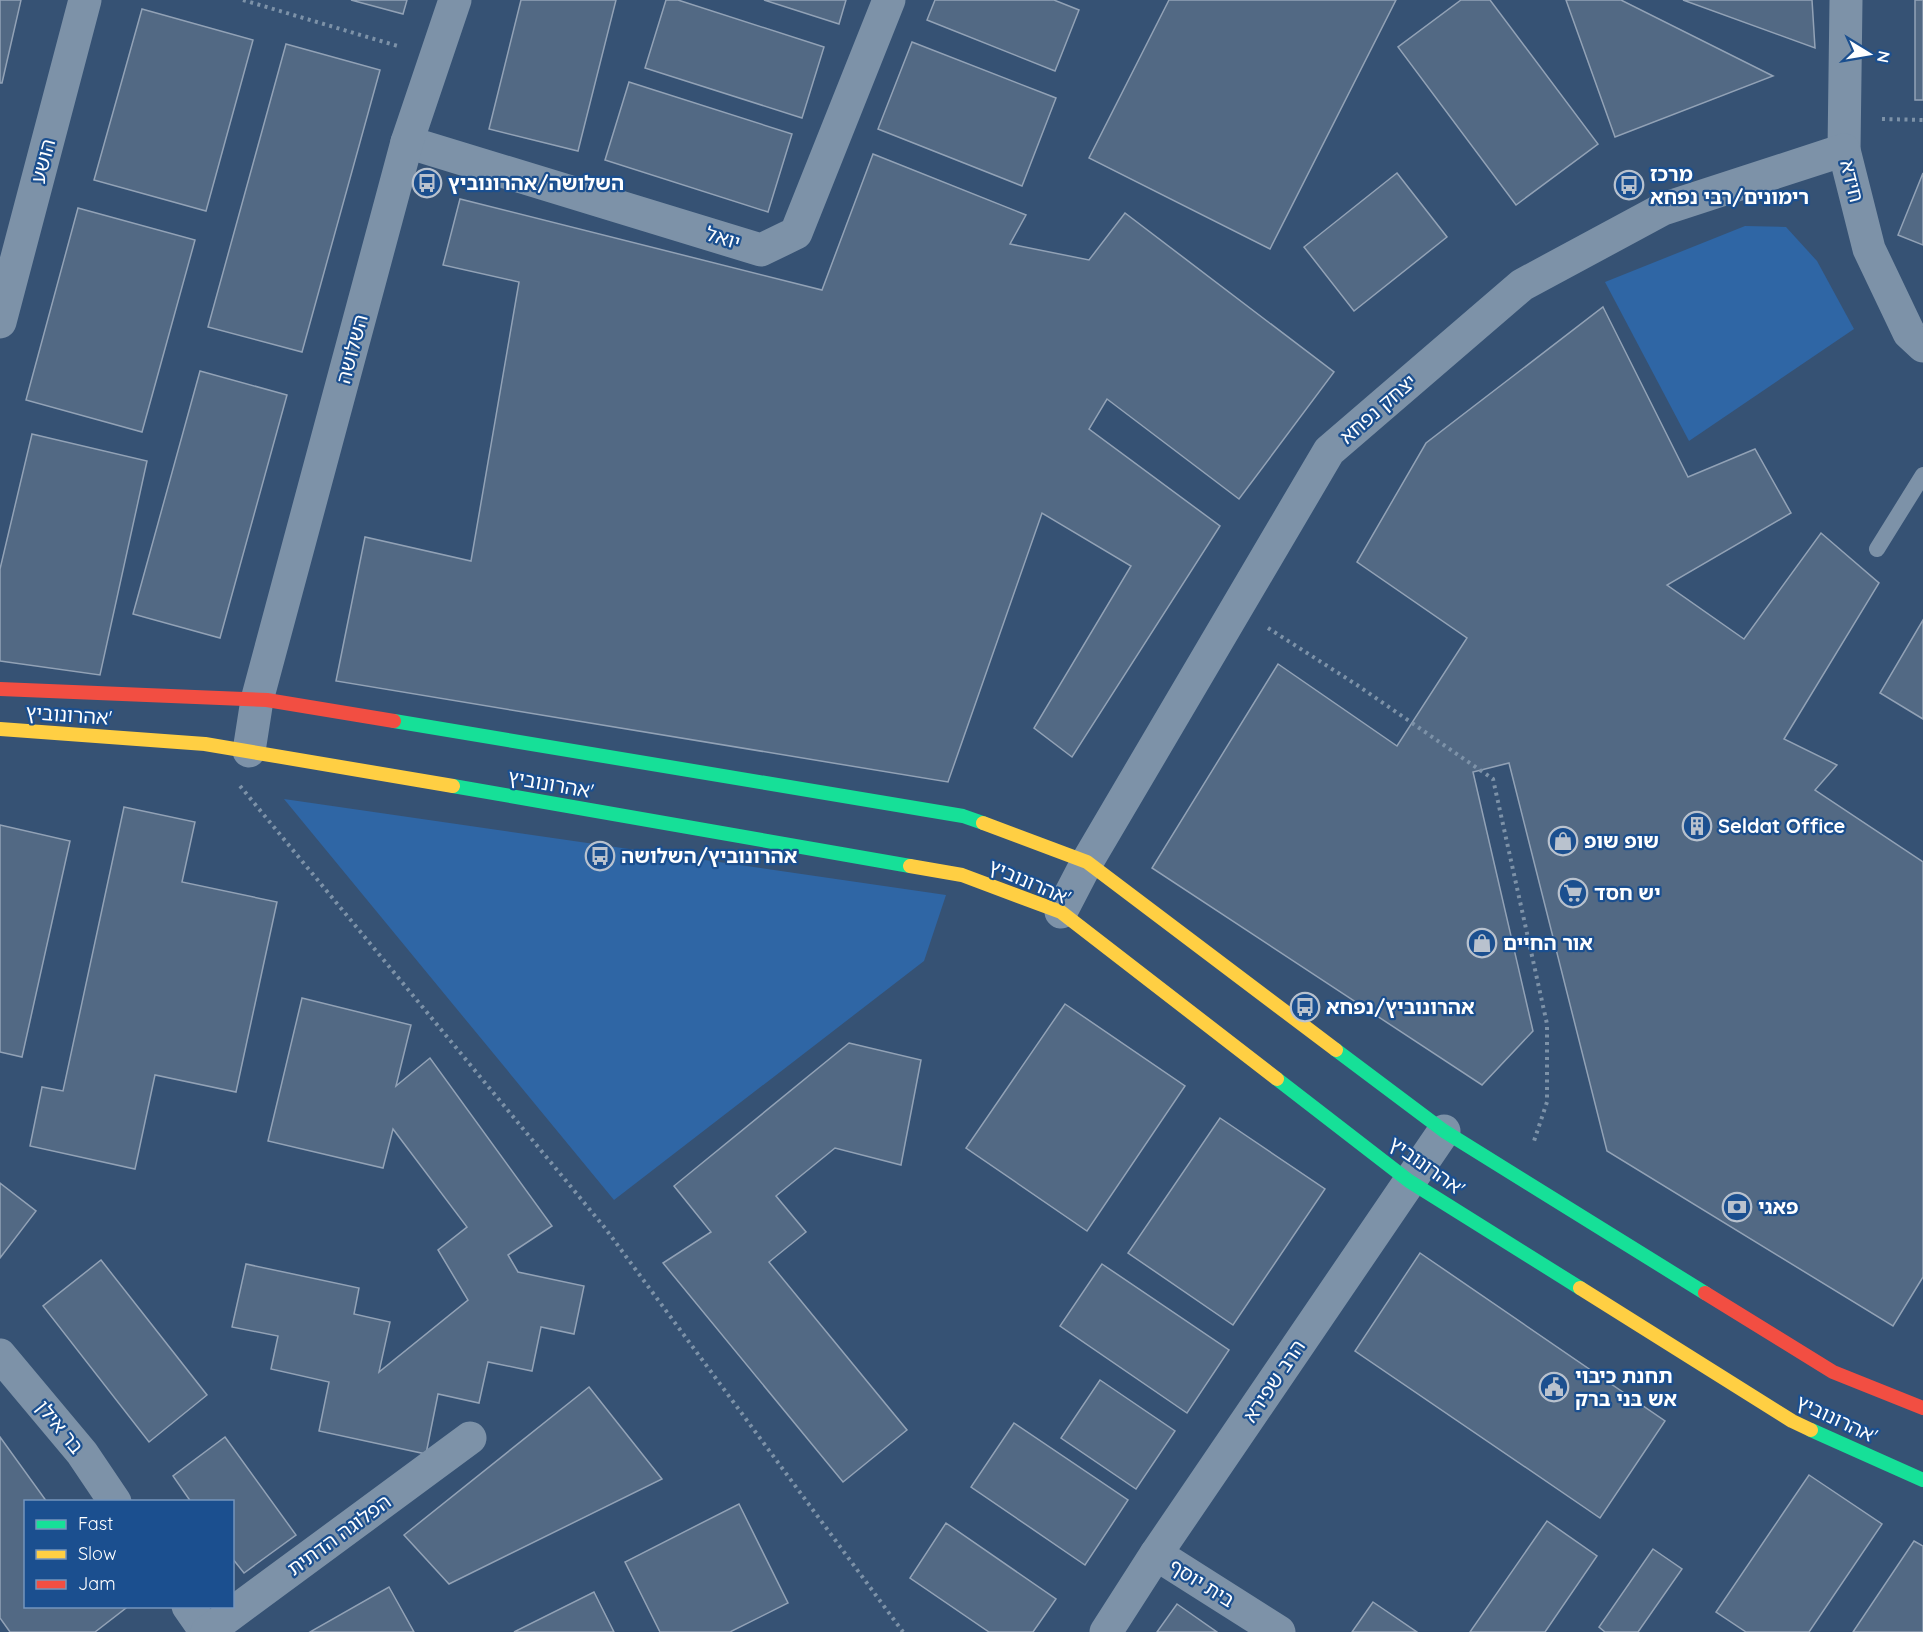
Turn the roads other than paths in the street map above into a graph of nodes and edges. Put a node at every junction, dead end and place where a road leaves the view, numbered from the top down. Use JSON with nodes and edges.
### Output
{"nodes":[{"id":1,"x":85,"y":0,"type":"edge"},
{"id":2,"x":455,"y":0,"type":"edge"},
{"id":3,"x":889,"y":0,"type":"edge"},
{"id":4,"x":1846,"y":0,"type":"edge"},
{"id":5,"x":407,"y":142,"type":"junction"},
{"id":6,"x":1844,"y":150,"type":"junction"},
{"id":7,"x":0,"y":322,"type":"edge"},
{"id":8,"x":1923,"y":346,"type":"edge"},
{"id":9,"x":1923,"y":475,"type":"edge"},
{"id":10,"x":1877,"y":549,"type":"dead end"},
{"id":11,"x":0,"y":689,"type":"edge"},
{"id":12,"x":257,"y":700,"type":"junction"},
{"id":13,"x":0,"y":729,"type":"edge"},
{"id":14,"x":249,"y":751,"type":"junction"},
{"id":15,"x":1088,"y":862,"type":"junction"},
{"id":16,"x":1061,"y":912,"type":"junction"},
{"id":17,"x":1444,"y":1131,"type":"junction"},
{"id":18,"x":1409,"y":1181,"type":"junction"},
{"id":19,"x":0,"y":1355,"type":"edge"},
{"id":20,"x":1923,"y":1408,"type":"edge"},
{"id":21,"x":470,"y":1438,"type":"dead end"},
{"id":22,"x":1923,"y":1480,"type":"edge"},
{"id":23,"x":114,"y":1500,"type":"edge"},
{"id":24,"x":1156,"y":1554,"type":"junction"},
{"id":25,"x":189,"y":1608,"type":"edge"},
{"id":26,"x":206,"y":1632,"type":"edge"},
{"id":27,"x":1106,"y":1632,"type":"edge"},
{"id":28,"x":1279,"y":1632,"type":"edge"}],
"edges":[{"from":1,"to":7,"type":"street","name":"הושע"},
{"from":2,"to":5,"type":"street","name":"השלושה"},
{"from":3,"to":5,"type":"street","name":"יואל"},
{"from":4,"to":6,"type":"street","name":"חידא"},
{"from":5,"to":12,"type":"street","name":"השלושה"},
{"from":6,"to":8,"type":"street","name":"חידא"},
{"from":6,"to":15,"type":"street","name":"יצחק נפחא"},
{"from":9,"to":10,"type":"lane"},
{"from":11,"to":12,"type":"street","name":"אהרונוביץ'"},
{"from":12,"to":14,"type":"street","name":"השלושה"},
{"from":12,"to":15,"type":"street","name":"אהרונוביץ'"},
{"from":13,"to":14,"type":"street","name":"אהרונוביץ'"},
{"from":14,"to":16,"type":"street","name":"אהרונוביץ'"},
{"from":15,"to":16,"type":"street","name":"יצחק נפחא"},
{"from":15,"to":17,"type":"street","name":"אהרונוביץ'"},
{"from":16,"to":18,"type":"street","name":"אהרונוביץ'"},
{"from":17,"to":18,"type":"street","name":"הרב שפירא"},
{"from":17,"to":20,"type":"street","name":"אהרונוביץ'"},
{"from":18,"to":22,"type":"street","name":"אהרונוביץ'"},
{"from":18,"to":24,"type":"street","name":"הרב שפירא"},
{"from":19,"to":23,"type":"street","name":"בר אילן"},
{"from":21,"to":26,"type":"street","name":"הפלוגה הדתית"},
{"from":24,"to":27,"type":"street","name":"הרב שפירא"},
{"from":24,"to":28,"type":"street","name":"בית יוסף"},
{"from":25,"to":26,"type":"street"}]}
